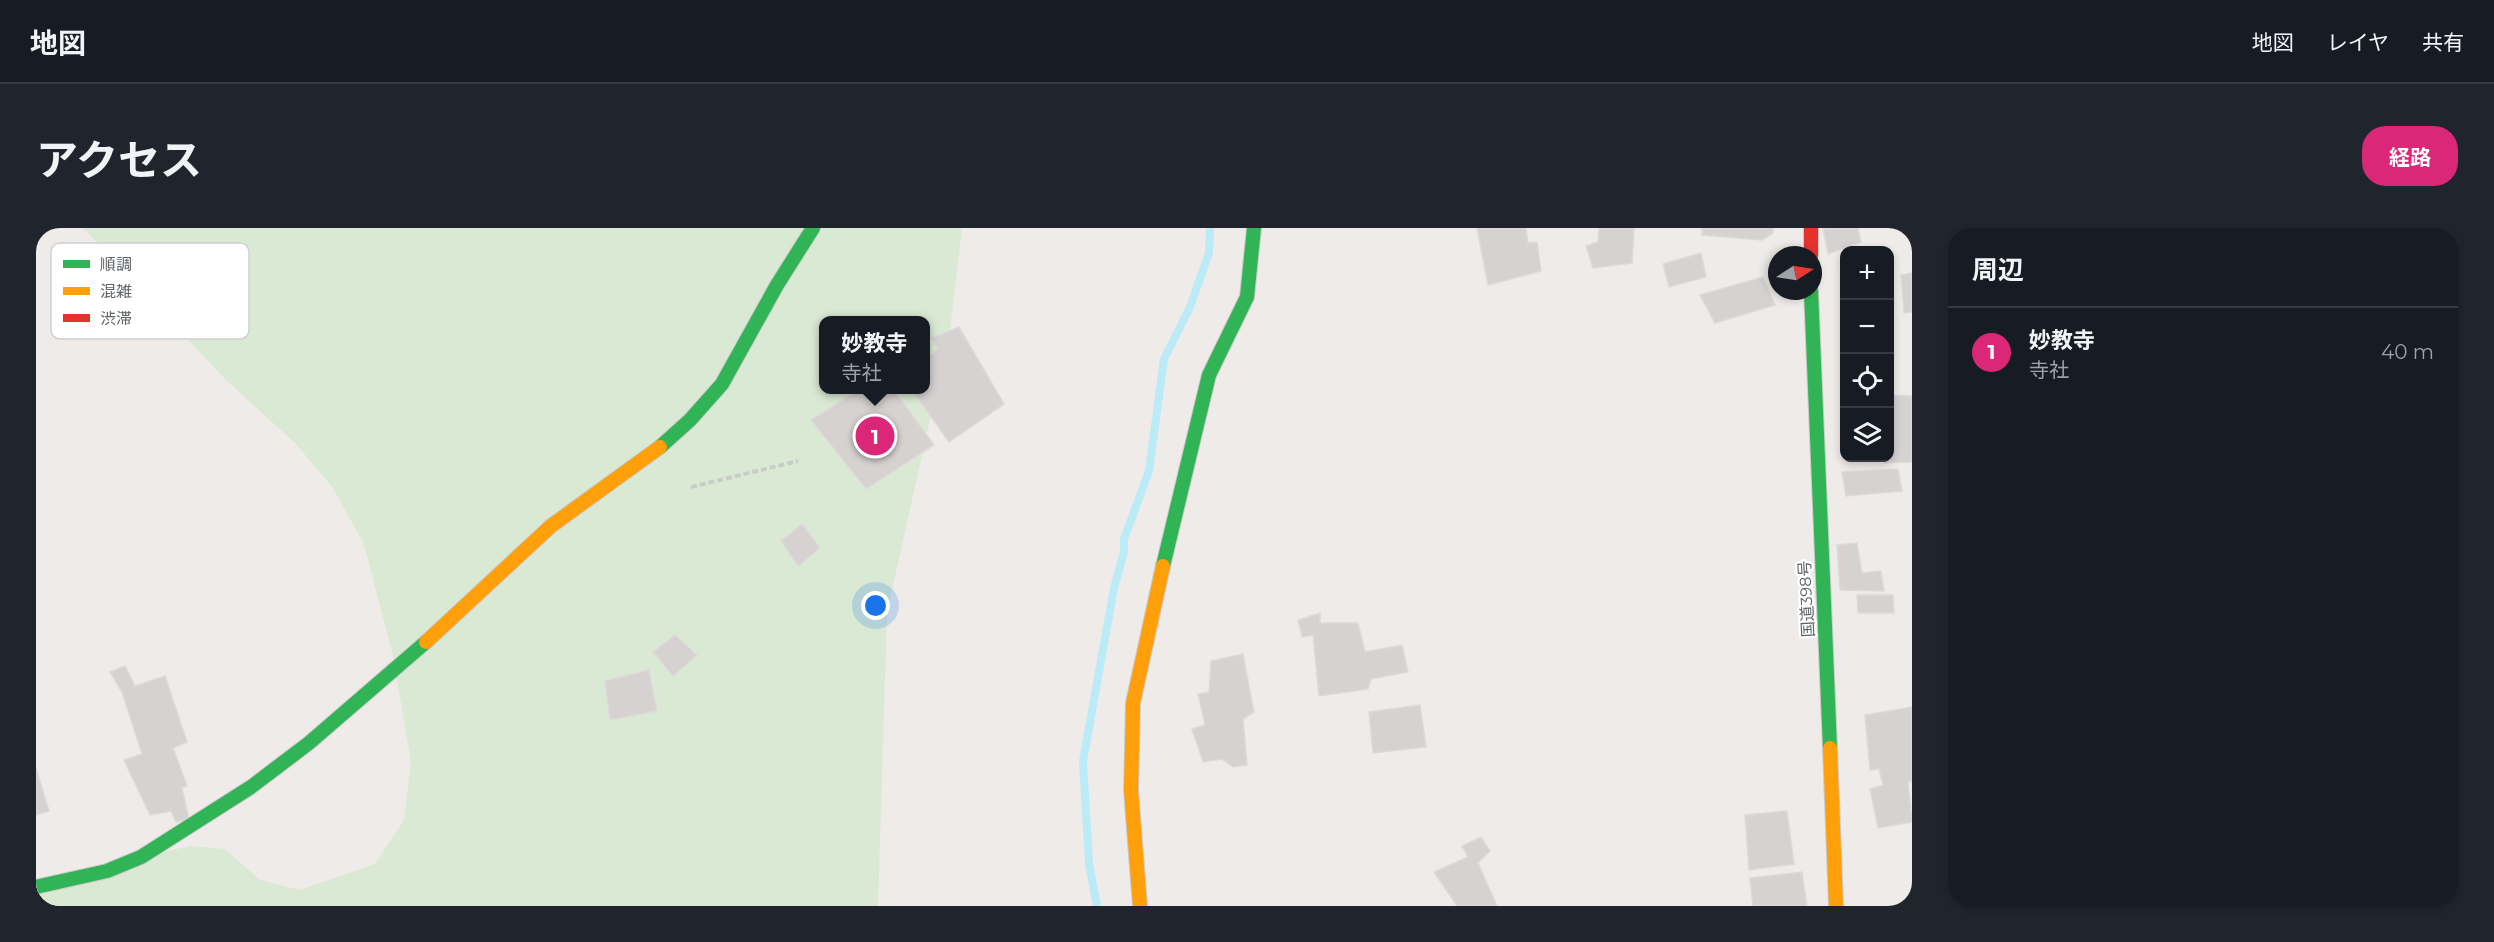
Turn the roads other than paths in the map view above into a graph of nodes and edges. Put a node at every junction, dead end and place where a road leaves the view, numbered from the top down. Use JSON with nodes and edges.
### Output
{"nodes":[{"id":1,"x":813,"y":228,"type":"edge"},
{"id":2,"x":1254,"y":228,"type":"edge"},
{"id":3,"x":1811,"y":228,"type":"edge"},
{"id":4,"x":1811,"y":246,"type":"edge"},
{"id":5,"x":1811,"y":300,"type":"edge"},
{"id":6,"x":36,"y":887,"type":"edge"},
{"id":7,"x":1140,"y":906,"type":"edge"},
{"id":8,"x":1836,"y":906,"type":"edge"}],
"edges":[{"from":1,"to":6,"type":"main road"},
{"from":2,"to":7,"type":"main road"},
{"from":3,"to":4,"type":"main road"},
{"from":5,"to":8,"type":"main road","name":"国道398号"}]}
